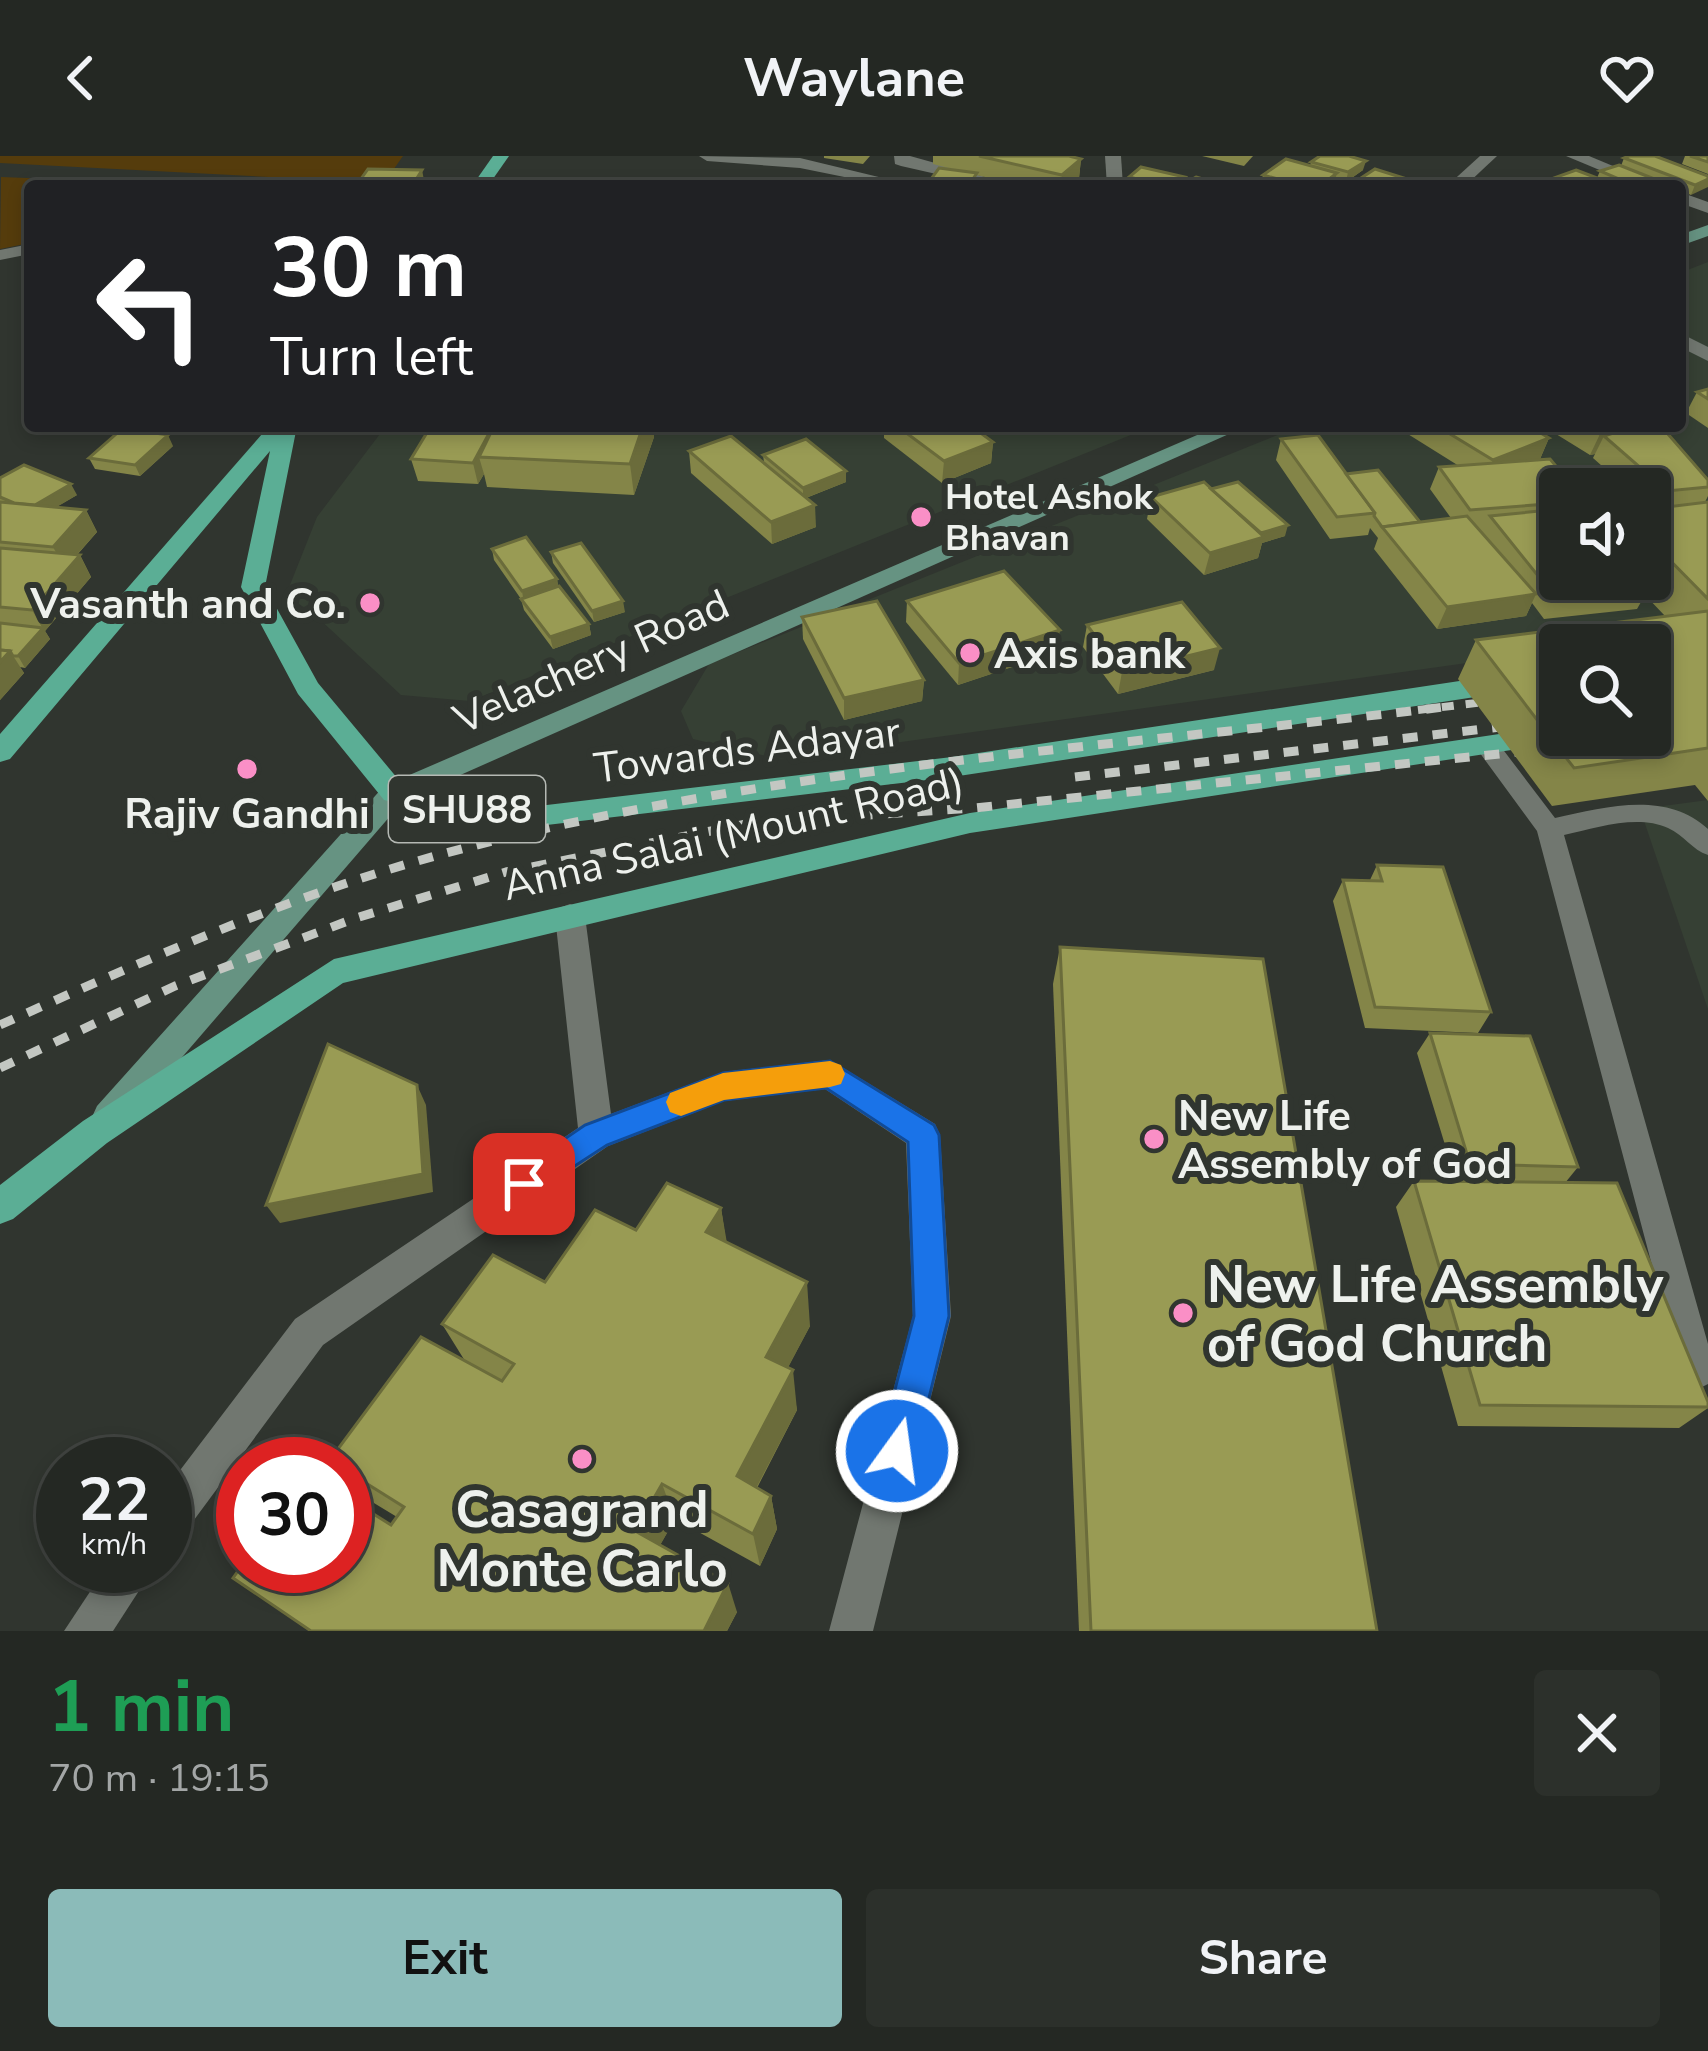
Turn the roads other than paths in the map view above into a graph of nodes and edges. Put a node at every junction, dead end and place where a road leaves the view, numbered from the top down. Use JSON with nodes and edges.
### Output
{"nodes":[{"id":1,"x":707,"y":156,"type":"edge"},
{"id":2,"x":902,"y":156,"type":"edge"},
{"id":3,"x":1490,"y":156,"type":"edge"},
{"id":4,"x":1574,"y":156,"type":"edge"},
{"id":5,"x":879,"y":179,"type":"dead end"},
{"id":6,"x":984,"y":180,"type":"edge"},
{"id":7,"x":1462,"y":180,"type":"edge"},
{"id":8,"x":1637,"y":180,"type":"edge"},
{"id":9,"x":278,"y":432,"type":"edge"},
{"id":10,"x":282,"y":432,"type":"edge"},
{"id":11,"x":1222,"y":432,"type":"edge"},
{"id":12,"x":1539,"y":678,"type":"edge"},
{"id":13,"x":1539,"y":737,"type":"edge"},
{"id":14,"x":1486,"y":745,"type":"junction"},
{"id":15,"x":0,"y":752,"type":"edge"},
{"id":16,"x":952,"y":767,"type":"joint"},
{"id":17,"x":394,"y":793,"type":"junction"},
{"id":18,"x":1549,"y":829,"type":"junction"},
{"id":19,"x":1708,"y":844,"type":"edge"},
{"id":20,"x":570,"y":916,"type":"junction"},
{"id":21,"x":95,"y":1132,"type":"junction"},
{"id":22,"x":596,"y":1135,"type":"junction"},
{"id":23,"x":0,"y":1207,"type":"edge"},
{"id":24,"x":1698,"y":1371,"type":"edge"},
{"id":25,"x":192,"y":1488,"type":"edge"},
{"id":26,"x":114,"y":1593,"type":"edge"},
{"id":27,"x":86,"y":1631,"type":"edge"},
{"id":28,"x":851,"y":1631,"type":"edge"}],
"edges":[{"from":1,"to":5,"type":"street"},
{"from":2,"to":6,"type":"street"},
{"from":3,"to":7,"type":"street"},
{"from":4,"to":8,"type":"street"},
{"from":9,"to":15,"type":"main road"},
{"from":10,"to":17,"type":"main road","number":"SHU88"},
{"from":11,"to":17,"type":"main road","name":"Velachery Road"},
{"from":12,"to":16,"type":"main road","name":"Anna Salai (Mount Road)","number":"SHU88"},
{"from":13,"to":14,"type":"main road","name":"Anna Salai (Mount Road)"},
{"from":14,"to":18,"type":"lane"},
{"from":14,"to":20,"type":"main road","name":"Anna Salai (Mount Road)"},
{"from":16,"to":17,"type":"main road","name":"Towards Adayar","number":"SHU88"},
{"from":17,"to":21,"type":"main road","name":"Velachery Road"},
{"from":18,"to":19,"type":"lane"},
{"from":18,"to":24,"type":"lane"},
{"from":20,"to":21,"type":"main road","name":"Anna Salai (Mount Road)"},
{"from":20,"to":22,"type":"street"},
{"from":21,"to":23,"type":"main road","name":"Anna Salai (Mount Road)"},
{"from":22,"to":25,"type":"street"},
{"from":22,"to":28,"type":"street"},
{"from":26,"to":27,"type":"street"}]}
